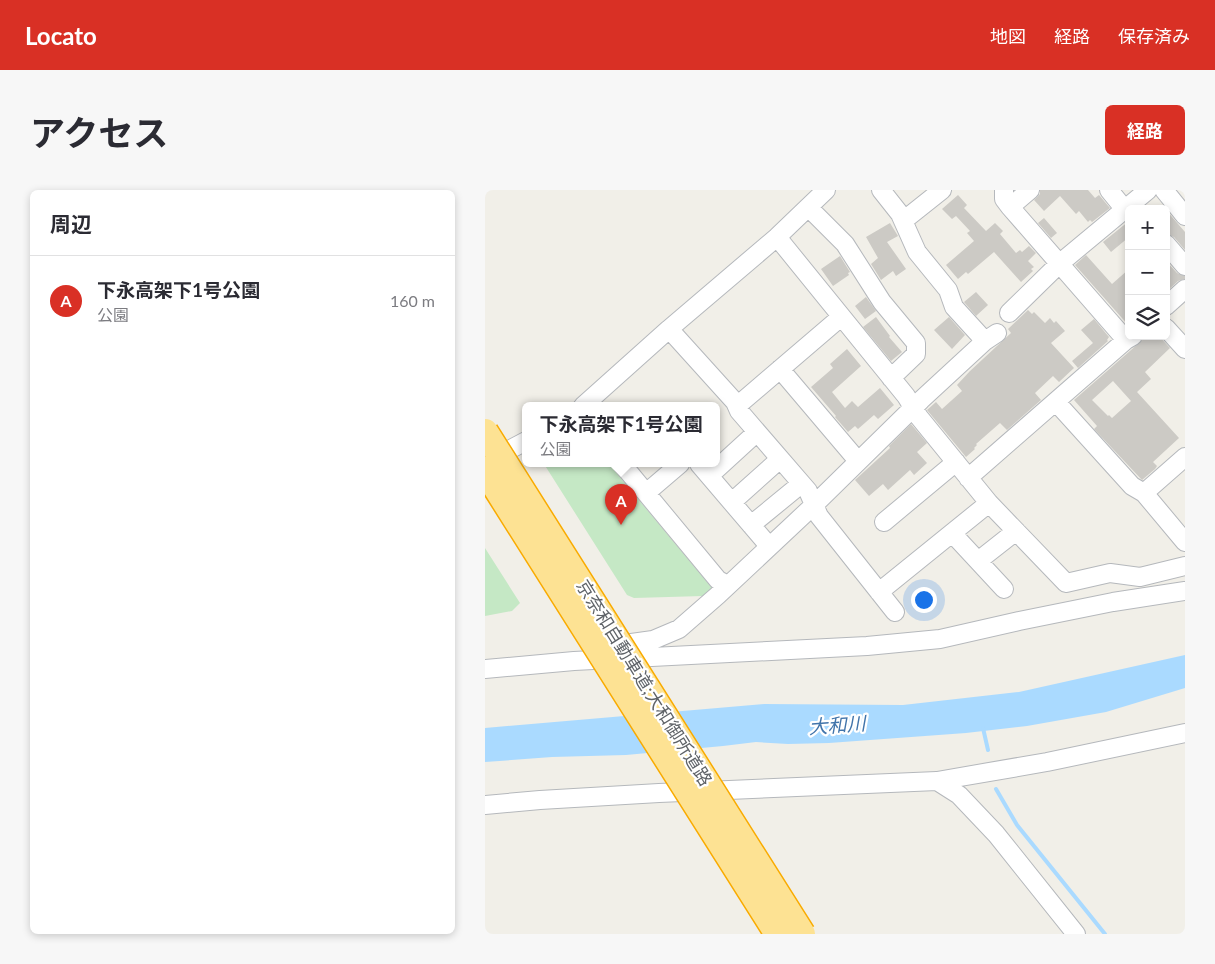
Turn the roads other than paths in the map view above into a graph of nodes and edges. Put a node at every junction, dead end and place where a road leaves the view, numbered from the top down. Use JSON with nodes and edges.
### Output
{"nodes":[{"id":1,"x":826,"y":190,"type":"edge"},
{"id":2,"x":881,"y":190,"type":"edge"},
{"id":3,"x":942,"y":190,"type":"edge"},
{"id":4,"x":1004,"y":190,"type":"edge"},
{"id":5,"x":1030,"y":190,"type":"edge"},
{"id":6,"x":1109,"y":190,"type":"edge"},
{"id":7,"x":1148,"y":190,"type":"edge"},
{"id":8,"x":1164,"y":190,"type":"edge"},
{"id":9,"x":1179,"y":190,"type":"edge"},
{"id":10,"x":1185,"y":198,"type":"edge"},
{"id":11,"x":1135,"y":205,"type":"edge"},
{"id":12,"x":808,"y":207,"type":"junction"},
{"id":13,"x":1010,"y":207,"type":"junction"},
{"id":14,"x":1125,"y":207,"type":"edge"},
{"id":15,"x":1125,"y":213,"type":"edge"},
{"id":16,"x":1185,"y":216,"type":"edge"},
{"id":17,"x":903,"y":221,"type":"junction"},
{"id":18,"x":777,"y":237,"type":"junction"},
{"id":19,"x":1170,"y":249,"type":"edge"},
{"id":20,"x":1059,"y":264,"type":"junction"},
{"id":21,"x":1185,"y":266,"type":"edge"},
{"id":22,"x":1185,"y":289,"type":"edge"},
{"id":23,"x":1170,"y":302,"type":"edge"},
{"id":24,"x":1009,"y":313,"type":"dead end"},
{"id":25,"x":841,"y":317,"type":"junction"},
{"id":26,"x":669,"y":328,"type":"junction"},
{"id":27,"x":1170,"y":332,"type":"edge"},
{"id":28,"x":1125,"y":334,"type":"edge"},
{"id":29,"x":1127,"y":340,"type":"edge"},
{"id":30,"x":1185,"y":349,"type":"edge"},
{"id":31,"x":780,"y":369,"type":"junction"},
{"id":32,"x":891,"y":378,"type":"junction"},
{"id":33,"x":587,"y":402,"type":"edge"},
{"id":34,"x":1056,"y":402,"type":"junction"},
{"id":35,"x":737,"y":406,"type":"junction"},
{"id":36,"x":913,"y":408,"type":"junction"},
{"id":37,"x":485,"y":432,"type":"edge"},
{"id":38,"x":757,"y":432,"type":"junction"},
{"id":39,"x":522,"y":443,"type":"edge"},
{"id":40,"x":1185,"y":456,"type":"edge"},
{"id":41,"x":720,"y":459,"type":"edge"},
{"id":42,"x":780,"y":459,"type":"junction"},
{"id":43,"x":858,"y":461,"type":"junction"},
{"id":44,"x":955,"y":462,"type":"junction"},
{"id":45,"x":625,"y":467,"type":"edge"},
{"id":46,"x":676,"y":467,"type":"edge"},
{"id":47,"x":485,"y":469,"type":"edge"},
{"id":48,"x":704,"y":470,"type":"edge"},
{"id":49,"x":968,"y":478,"type":"junction"},
{"id":50,"x":801,"y":484,"type":"junction"},
{"id":51,"x":646,"y":492,"type":"junction"},
{"id":52,"x":1144,"y":492,"type":"junction"},
{"id":53,"x":732,"y":502,"type":"junction"},
{"id":54,"x":989,"y":503,"type":"junction"},
{"id":55,"x":814,"y":505,"type":"junction"},
{"id":56,"x":884,"y":522,"type":"dead end"},
{"id":57,"x":751,"y":525,"type":"junction"},
{"id":58,"x":1016,"y":531,"type":"junction"},
{"id":59,"x":952,"y":533,"type":"junction"},
{"id":60,"x":1185,"y":542,"type":"edge"},
{"id":61,"x":769,"y":546,"type":"junction"},
{"id":62,"x":978,"y":561,"type":"junction"},
{"id":63,"x":1185,"y":566,"type":"edge"},
{"id":64,"x":728,"y":586,"type":"junction"},
{"id":65,"x":1004,"y":589,"type":"dead end"},
{"id":66,"x":1185,"y":591,"type":"edge"},
{"id":67,"x":879,"y":592,"type":"junction"},
{"id":68,"x":895,"y":612,"type":"dead end"},
{"id":69,"x":573,"y":661,"type":"junction"},
{"id":70,"x":485,"y":669,"type":"edge"},
{"id":71,"x":1185,"y":733,"type":"edge"},
{"id":72,"x":937,"y":781,"type":"junction"},
{"id":73,"x":485,"y":805,"type":"edge"},
{"id":74,"x":778,"y":934,"type":"edge"},
{"id":75,"x":802,"y":934,"type":"edge"},
{"id":76,"x":1075,"y":934,"type":"edge"}],
"edges":[{"from":1,"to":12,"type":"street"},
{"from":2,"to":17,"type":"street"},
{"from":3,"to":17,"type":"street"},
{"from":4,"to":13,"type":"street"},
{"from":5,"to":13,"type":"street"},
{"from":6,"to":14,"type":"street"},
{"from":7,"to":11,"type":"street"},
{"from":8,"to":16,"type":"street"},
{"from":9,"to":10,"type":"street"},
{"from":12,"to":18,"type":"street"},
{"from":12,"to":32,"type":"street"},
{"from":13,"to":20,"type":"street"},
{"from":15,"to":20,"type":"street"},
{"from":17,"to":36,"type":"street"},
{"from":18,"to":25,"type":"street"},
{"from":18,"to":26,"type":"street"},
{"from":19,"to":21,"type":"street"},
{"from":20,"to":24,"type":"street"},
{"from":20,"to":28,"type":"street"},
{"from":22,"to":23,"type":"street"},
{"from":25,"to":31,"type":"street"},
{"from":25,"to":32,"type":"street"},
{"from":26,"to":33,"type":"street"},
{"from":26,"to":35,"type":"street"},
{"from":27,"to":30,"type":"street"},
{"from":29,"to":34,"type":"street"},
{"from":31,"to":35,"type":"street"},
{"from":31,"to":43,"type":"street"},
{"from":32,"to":36,"type":"street"},
{"from":34,"to":49,"type":"street"},
{"from":34,"to":52,"type":"street"},
{"from":35,"to":38,"type":"street"},
{"from":36,"to":43,"type":"street"},
{"from":36,"to":44,"type":"street"},
{"from":37,"to":75,"type":"highway","name":"京奈和自動車道;大和御所道路","bridge":true},
{"from":38,"to":41,"type":"street"},
{"from":38,"to":42,"type":"street"},
{"from":39,"to":47,"type":"street"},
{"from":40,"to":52,"type":"street"},
{"from":42,"to":50,"type":"street"},
{"from":42,"to":53,"type":"street"},
{"from":43,"to":55,"type":"street"},
{"from":44,"to":49,"type":"street"},
{"from":44,"to":56,"type":"street"},
{"from":45,"to":51,"type":"street"},
{"from":46,"to":51,"type":"street"},
{"from":47,"to":74,"type":"highway","name":"京奈和自動車道;大和御所道路","bridge":true},
{"from":48,"to":53,"type":"street"},
{"from":49,"to":54,"type":"street"},
{"from":50,"to":55,"type":"street"},
{"from":50,"to":57,"type":"street"},
{"from":51,"to":64,"type":"street"},
{"from":52,"to":60,"type":"street"},
{"from":53,"to":57,"type":"street"},
{"from":54,"to":58,"type":"street"},
{"from":54,"to":59,"type":"street"},
{"from":55,"to":61,"type":"street"},
{"from":55,"to":67,"type":"street"},
{"from":57,"to":61,"type":"street"},
{"from":58,"to":62,"type":"street"},
{"from":58,"to":63,"type":"street"},
{"from":59,"to":62,"type":"street"},
{"from":59,"to":67,"type":"street"},
{"from":61,"to":64,"type":"street"},
{"from":62,"to":65,"type":"street"},
{"from":64,"to":69,"type":"street"},
{"from":66,"to":69,"type":"street"},
{"from":67,"to":68,"type":"street"},
{"from":69,"to":70,"type":"street"},
{"from":71,"to":72,"type":"street"},
{"from":72,"to":73,"type":"street"},
{"from":72,"to":76,"type":"street"}]}
